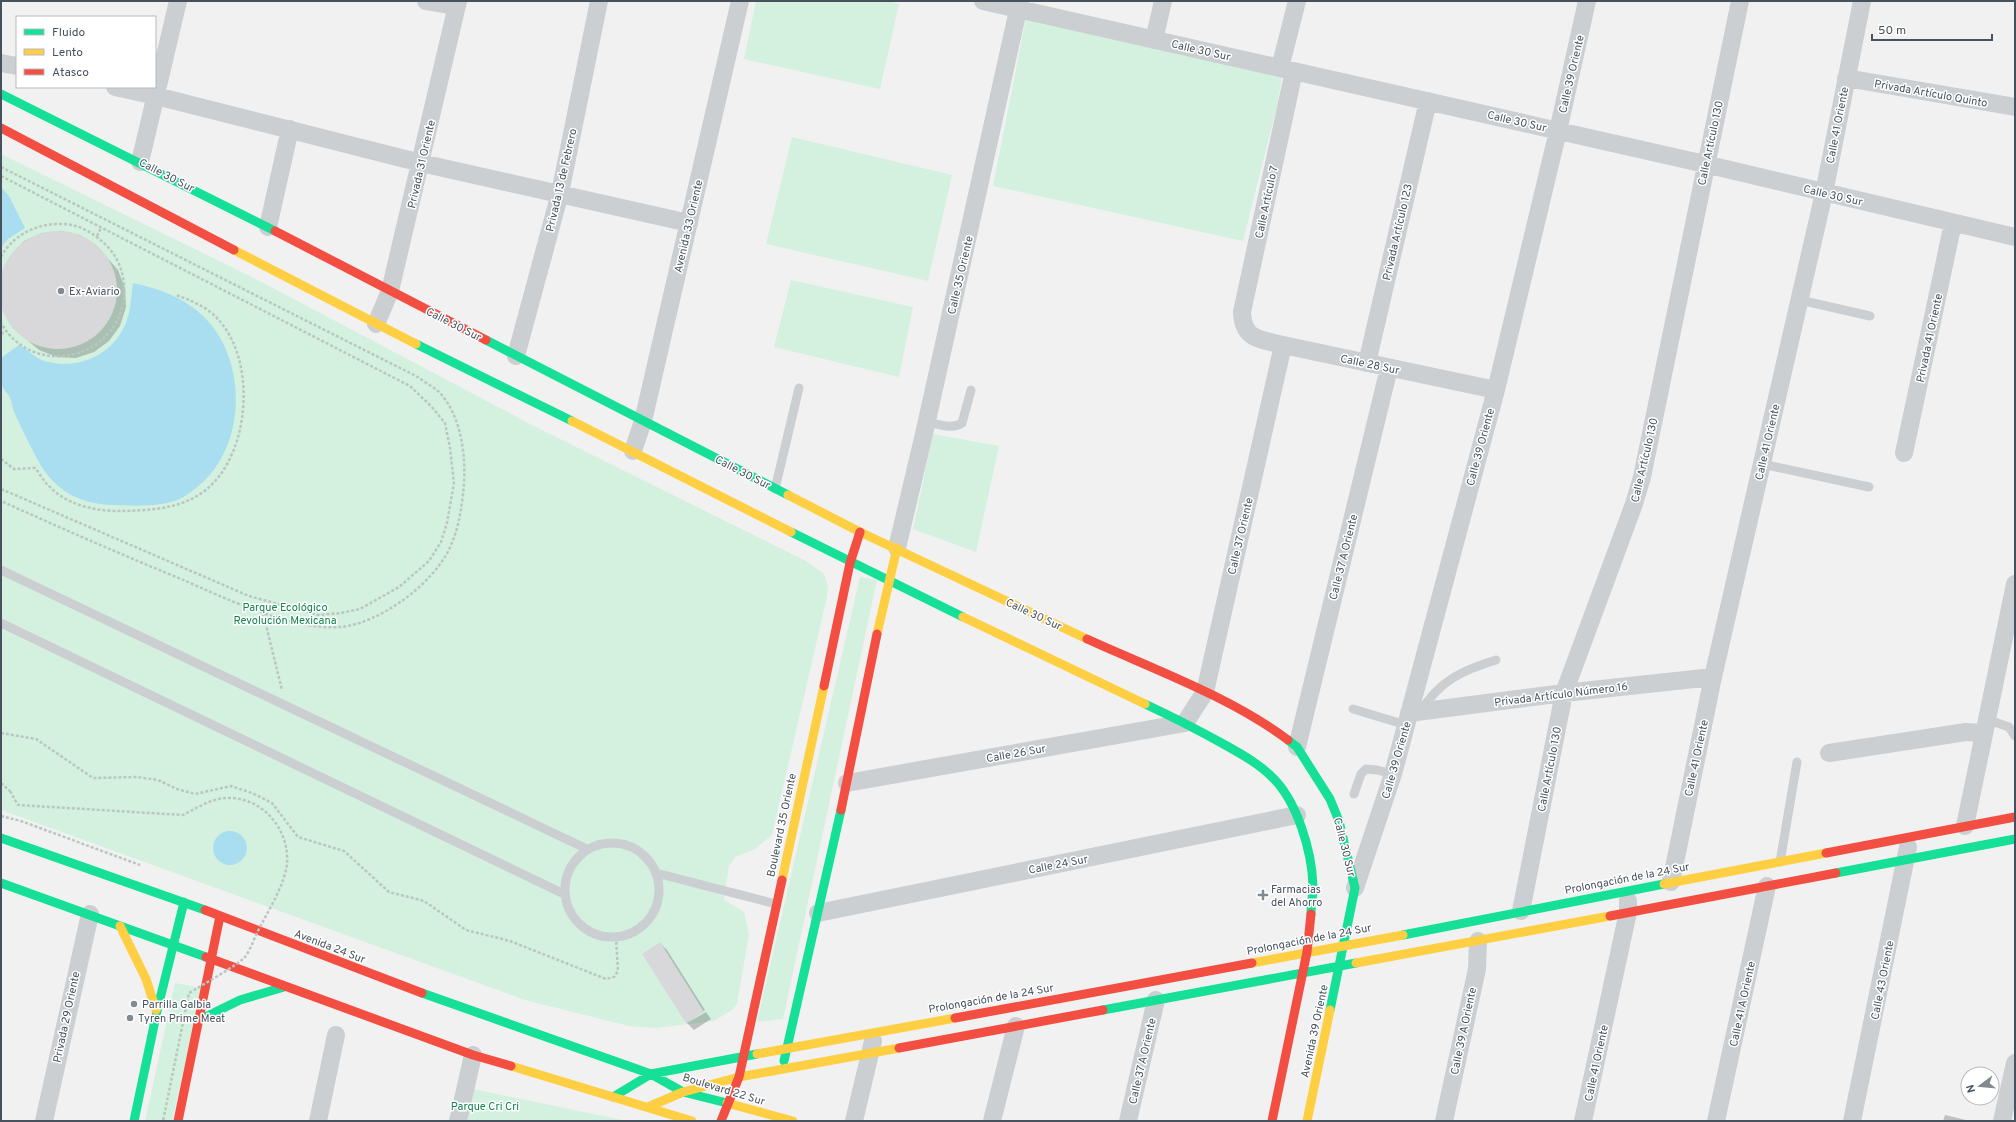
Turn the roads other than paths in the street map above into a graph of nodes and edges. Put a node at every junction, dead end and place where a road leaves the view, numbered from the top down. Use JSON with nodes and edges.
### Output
{"nodes":[{"id":1,"x":426,"y":1,"type":"edge"},
{"id":2,"x":599,"y":1,"type":"edge"},
{"id":3,"x":740,"y":1,"type":"edge"},
{"id":4,"x":983,"y":1,"type":"edge"},
{"id":5,"x":1163,"y":1,"type":"edge"},
{"id":6,"x":1297,"y":1,"type":"edge"},
{"id":7,"x":1587,"y":1,"type":"edge"},
{"id":8,"x":1740,"y":1,"type":"edge"},
{"id":9,"x":1862,"y":1,"type":"edge"},
{"id":10,"x":174,"y":2,"type":"edge"},
{"id":11,"x":457,"y":4,"type":"edge"},
{"id":12,"x":1019,"y":5,"type":"edge"},
{"id":13,"x":1154,"y":40,"type":"junction"},
{"id":14,"x":1,"y":63,"type":"edge"},
{"id":15,"x":16,"y":66,"type":"edge"},
{"id":16,"x":1287,"y":70,"type":"junction"},
{"id":17,"x":1846,"y":78,"type":"junction"},
{"id":18,"x":120,"y":88,"type":"edge"},
{"id":19,"x":1,"y":94,"type":"edge"},
{"id":20,"x":156,"y":96,"type":"junction"},
{"id":21,"x":1428,"y":101,"type":"junction"},
{"id":22,"x":2015,"y":107,"type":"edge"},
{"id":23,"x":1,"y":128,"type":"edge"},
{"id":24,"x":290,"y":129,"type":"junction"},
{"id":25,"x":1558,"y":131,"type":"junction"},
{"id":26,"x":140,"y":162,"type":"junction"},
{"id":27,"x":421,"y":163,"type":"junction"},
{"id":28,"x":1705,"y":164,"type":"junction"},
{"id":29,"x":560,"y":193,"type":"junction"},
{"id":30,"x":1824,"y":193,"type":"junction"},
{"id":31,"x":689,"y":223,"type":"junction"},
{"id":32,"x":1954,"y":223,"type":"junction"},
{"id":33,"x":268,"y":227,"type":"junction"},
{"id":34,"x":2015,"y":237,"type":"edge"},
{"id":35,"x":390,"y":291,"type":"junction"},
{"id":36,"x":1800,"y":300,"type":"junction"},
{"id":37,"x":1870,"y":316,"type":"dead end"},
{"id":38,"x":376,"y":324,"type":"junction"},
{"id":39,"x":1246,"y":332,"type":"joint"},
{"id":40,"x":1283,"y":345,"type":"junction"},
{"id":41,"x":516,"y":356,"type":"junction"},
{"id":42,"x":1367,"y":363,"type":"junction"},
{"id":43,"x":1389,"y":368,"type":"junction"},
{"id":44,"x":799,"y":388,"type":"dead end"},
{"id":45,"x":971,"y":390,"type":"dead end"},
{"id":46,"x":1496,"y":390,"type":"junction"},
{"id":47,"x":644,"y":422,"type":"junction"},
{"id":48,"x":927,"y":422,"type":"junction"},
{"id":49,"x":633,"y":451,"type":"junction"},
{"id":50,"x":1904,"y":453,"type":"dead end"},
{"id":51,"x":1762,"y":464,"type":"junction"},
{"id":52,"x":1869,"y":486,"type":"dead end"},
{"id":53,"x":775,"y":489,"type":"junction"},
{"id":54,"x":860,"y":532,"type":"junction"},
{"id":55,"x":897,"y":548,"type":"junction"},
{"id":56,"x":850,"y":564,"type":"junction"},
{"id":57,"x":1,"y":570,"type":"edge"},
{"id":58,"x":888,"y":581,"type":"junction"},
{"id":59,"x":2015,"y":585,"type":"edge"},
{"id":60,"x":1,"y":623,"type":"edge"},
{"id":61,"x":1496,"y":660,"type":"dead end"},
{"id":62,"x":1713,"y":677,"type":"junction"},
{"id":63,"x":1204,"y":692,"type":"junction"},
{"id":64,"x":1564,"y":693,"type":"junction"},
{"id":65,"x":1353,"y":709,"type":"dead end"},
{"id":66,"x":1412,"y":717,"type":"junction"},
{"id":67,"x":1185,"y":723,"type":"junction"},
{"id":68,"x":1985,"y":726,"type":"junction"},
{"id":69,"x":2015,"y":736,"type":"edge"},
{"id":70,"x":1297,"y":747,"type":"junction"},
{"id":71,"x":1829,"y":753,"type":"dead end"},
{"id":72,"x":1797,"y":762,"type":"dead end"},
{"id":73,"x":1393,"y":774,"type":"junction"},
{"id":74,"x":847,"y":783,"type":"junction"},
{"id":75,"x":1354,"y":794,"type":"dead end"},
{"id":76,"x":1298,"y":815,"type":"junction"},
{"id":77,"x":2015,"y":817,"type":"edge"},
{"id":78,"x":1965,"y":826,"type":"junction"},
{"id":79,"x":1,"y":838,"type":"edge"},
{"id":80,"x":1910,"y":838,"type":"junction"},
{"id":81,"x":2015,"y":839,"type":"edge"},
{"id":82,"x":587,"y":850,"type":"junction"},
{"id":83,"x":1905,"y":860,"type":"junction"},
{"id":84,"x":1780,"y":862,"type":"junction"},
{"id":85,"x":656,"y":873,"type":"junction"},
{"id":86,"x":1671,"y":882,"type":"junction"},
{"id":87,"x":1,"y":883,"type":"edge"},
{"id":88,"x":1767,"y":886,"type":"junction"},
{"id":89,"x":1355,"y":888,"type":"junction"},
{"id":90,"x":1628,"y":890,"type":"junction"},
{"id":91,"x":564,"y":894,"type":"junction"},
{"id":92,"x":184,"y":902,"type":"junction"},
{"id":93,"x":776,"y":904,"type":"junction"},
{"id":94,"x":1521,"y":910,"type":"junction"},
{"id":95,"x":1628,"y":912,"type":"junction"},
{"id":96,"x":818,"y":913,"type":"junction"},
{"id":97,"x":90,"y":914,"type":"junction"},
{"id":98,"x":220,"y":916,"type":"junction"},
{"id":99,"x":120,"y":926,"type":"junction"},
{"id":100,"x":1478,"y":941,"type":"junction"},
{"id":101,"x":173,"y":944,"type":"junction"},
{"id":102,"x":1343,"y":946,"type":"junction"},
{"id":103,"x":1308,"y":952,"type":"junction"},
{"id":104,"x":210,"y":958,"type":"junction"},
{"id":105,"x":1340,"y":966,"type":"junction"},
{"id":106,"x":1304,"y":974,"type":"junction"},
{"id":107,"x":284,"y":987,"type":"junction"},
{"id":108,"x":1156,"y":1000,"type":"junction"},
{"id":109,"x":157,"y":1011,"type":"junction"},
{"id":110,"x":199,"y":1020,"type":"junction"},
{"id":111,"x":1016,"y":1026,"type":"junction"},
{"id":112,"x":876,"y":1031,"type":"junction"},
{"id":113,"x":336,"y":1035,"type":"dead end"},
{"id":114,"x":786,"y":1047,"type":"junction"},
{"id":115,"x":871,"y":1052,"type":"junction"},
{"id":116,"x":473,"y":1055,"type":"junction"},
{"id":117,"x":744,"y":1055,"type":"junction"},
{"id":118,"x":2015,"y":1063,"type":"edge"},
{"id":119,"x":782,"y":1069,"type":"junction"},
{"id":120,"x":651,"y":1074,"type":"junction"},
{"id":121,"x":739,"y":1077,"type":"junction"},
{"id":122,"x":684,"y":1092,"type":"junction"},
{"id":123,"x":613,"y":1097,"type":"junction"},
{"id":124,"x":728,"y":1105,"type":"junction"},
{"id":125,"x":648,"y":1107,"type":"junction"},
{"id":126,"x":44,"y":1121,"type":"edge"},
{"id":127,"x":134,"y":1121,"type":"edge"},
{"id":128,"x":178,"y":1121,"type":"edge"},
{"id":129,"x":318,"y":1121,"type":"edge"},
{"id":130,"x":458,"y":1121,"type":"edge"},
{"id":131,"x":692,"y":1121,"type":"edge"},
{"id":132,"x":721,"y":1121,"type":"edge"},
{"id":133,"x":793,"y":1121,"type":"edge"},
{"id":134,"x":854,"y":1121,"type":"edge"},
{"id":135,"x":992,"y":1121,"type":"edge"},
{"id":136,"x":1128,"y":1121,"type":"edge"},
{"id":137,"x":1272,"y":1121,"type":"edge"},
{"id":138,"x":1307,"y":1121,"type":"edge"},
{"id":139,"x":1444,"y":1121,"type":"edge"},
{"id":140,"x":1583,"y":1121,"type":"edge"},
{"id":141,"x":1716,"y":1121,"type":"edge"},
{"id":142,"x":1852,"y":1121,"type":"edge"},
{"id":143,"x":2002,"y":1121,"type":"edge"}],
"edges":[{"from":1,"to":11,"type":"street"},
{"from":2,"to":29,"type":"street","name":"Privada 13 de Febrero"},
{"from":3,"to":31,"type":"street","name":"Avenida 33 Oriente"},
{"from":4,"to":12,"type":"street","name":"Calle 30 Sur"},
{"from":5,"to":13,"type":"street"},
{"from":6,"to":16,"type":"street","name":"Calle Artículo 7"},
{"from":7,"to":25,"type":"street","name":"Calle 39 Oriente"},
{"from":8,"to":28,"type":"street","name":"Calle Artículo 130"},
{"from":9,"to":17,"type":"street","name":"Calle 41 Oriente"},
{"from":10,"to":20,"type":"street"},
{"from":11,"to":27,"type":"street","name":"Privada 31 Oriente"},
{"from":12,"to":13,"type":"street","name":"Calle 30 Sur"},
{"from":12,"to":48,"type":"street","name":"Calle 35 Oriente"},
{"from":13,"to":16,"type":"street","name":"Calle 30 Sur"},
{"from":14,"to":15,"type":"street"},
{"from":16,"to":21,"type":"street","name":"Calle 30 Sur"},
{"from":16,"to":39,"type":"street","name":"Calle Artículo 7"},
{"from":17,"to":22,"type":"street","name":"Privada Artículo Quinto"},
{"from":17,"to":30,"type":"street","name":"Calle 41 Oriente"},
{"from":18,"to":20,"type":"street"},
{"from":19,"to":26,"type":"main road","name":"Calle 30 Sur"},
{"from":20,"to":24,"type":"street"},
{"from":20,"to":26,"type":"street"},
{"from":21,"to":25,"type":"street","name":"Calle 30 Sur"},
{"from":21,"to":42,"type":"street","name":"Privada Artículo 123"},
{"from":23,"to":38,"type":"main road"},
{"from":24,"to":27,"type":"street"},
{"from":24,"to":33,"type":"street"},
{"from":25,"to":28,"type":"street","name":"Calle 30 Sur"},
{"from":25,"to":46,"type":"street","name":"Calle 39 Oriente"},
{"from":26,"to":33,"type":"main road","name":"Calle 30 Sur"},
{"from":27,"to":29,"type":"street"},
{"from":27,"to":35,"type":"street","name":"Privada 31 Oriente"},
{"from":28,"to":30,"type":"street","name":"Calle 30 Sur"},
{"from":28,"to":64,"type":"street","name":"Calle Artículo 130"},
{"from":29,"to":31,"type":"street"},
{"from":29,"to":41,"type":"street","name":"Privada 13 de Febrero"},
{"from":30,"to":32,"type":"street","name":"Calle 30 Sur"},
{"from":30,"to":36,"type":"street","name":"Calle 41 Oriente"},
{"from":31,"to":47,"type":"street","name":"Avenida 33 Oriente"},
{"from":32,"to":34,"type":"street","name":"Calle 30 Sur"},
{"from":32,"to":50,"type":"street","name":"Privada 41 Oriente"},
{"from":33,"to":35,"type":"main road","name":"Calle 30 Sur"},
{"from":35,"to":38,"type":"street","name":"Privada 31 Oriente"},
{"from":35,"to":41,"type":"main road","name":"Calle 30 Sur"},
{"from":36,"to":37,"type":"lane"},
{"from":36,"to":51,"type":"street","name":"Calle 41 Oriente"},
{"from":38,"to":49,"type":"main road"},
{"from":39,"to":40,"type":"street","name":"Calle 28 Sur"},
{"from":40,"to":42,"type":"street","name":"Calle 28 Sur"},
{"from":40,"to":63,"type":"street","name":"Calle 37 Oriente"},
{"from":41,"to":47,"type":"main road","name":"Calle 30 Sur"},
{"from":42,"to":43,"type":"street","name":"Calle 28 Sur"},
{"from":43,"to":46,"type":"street","name":"Calle 28 Sur"},
{"from":43,"to":70,"type":"street","name":"Calle 37 A Oriente"},
{"from":44,"to":53,"type":"lane"},
{"from":45,"to":48,"type":"lane"},
{"from":46,"to":66,"type":"street","name":"Calle 39 Oriente"},
{"from":47,"to":49,"type":"street","name":"Avenida 33 Oriente"},
{"from":47,"to":53,"type":"main road","name":"Calle 30 Sur"},
{"from":48,"to":55,"type":"street","name":"Calle 35 Oriente"},
{"from":49,"to":56,"type":"main road"},
{"from":51,"to":52,"type":"lane"},
{"from":51,"to":62,"type":"street","name":"Calle 41 Oriente"},
{"from":53,"to":54,"type":"main road","name":"Calle 30 Sur"},
{"from":54,"to":55,"type":"main road","name":"Calle 30 Sur"},
{"from":54,"to":56,"type":"main road","name":"Boulevard 35 Oriente"},
{"from":55,"to":58,"type":"main road"},
{"from":55,"to":63,"type":"main road","name":"Calle 30 Sur"},
{"from":56,"to":58,"type":"main road"},
{"from":56,"to":93,"type":"main road","name":"Boulevard 35 Oriente"},
{"from":57,"to":82,"type":"lane"},
{"from":58,"to":67,"type":"main road"},
{"from":58,"to":74,"type":"main road"},
{"from":59,"to":68,"type":"street"},
{"from":60,"to":91,"type":"lane"},
{"from":61,"to":66,"type":"lane"},
{"from":62,"to":64,"type":"street","name":"Privada Artículo Número 16"},
{"from":62,"to":86,"type":"street","name":"Calle 41 Oriente"},
{"from":63,"to":67,"type":"street","name":"Calle 37 Oriente"},
{"from":63,"to":70,"type":"main road","name":"Calle 30 Sur"},
{"from":64,"to":66,"type":"street","name":"Privada Artículo Número 16"},
{"from":64,"to":94,"type":"street","name":"Calle Artículo 130"},
{"from":65,"to":66,"type":"lane"},
{"from":66,"to":73,"type":"street","name":"Calle 39 Oriente"},
{"from":67,"to":74,"type":"street","name":"Calle 26 Sur"},
{"from":67,"to":76,"type":"main road"},
{"from":68,"to":69,"type":"lane"},
{"from":68,"to":71,"type":"street"},
{"from":68,"to":78,"type":"street"},
{"from":70,"to":89,"type":"main road","name":"Calle 30 Sur"},
{"from":72,"to":84,"type":"lane"},
{"from":73,"to":75,"type":"lane"},
{"from":73,"to":89,"type":"street","name":"Calle 39 Oriente"},
{"from":74,"to":96,"type":"main road"},
{"from":76,"to":96,"type":"street","name":"Calle 24 Sur"},
{"from":76,"to":103,"type":"main road"},
{"from":77,"to":78,"type":"main road","name":"Prolongación de la 24 Sur"},
{"from":78,"to":80,"type":"main road","name":"Prolongación de la 24 Sur"},
{"from":79,"to":92,"type":"main road","name":"Avenida 24 Sur"},
{"from":80,"to":83,"type":"street","name":"Calle 43 Oriente"},
{"from":80,"to":84,"type":"main road","name":"Prolongación de la 24 Sur"},
{"from":81,"to":83,"type":"main road"},
{"from":82,"to":85,"type":"lane"},
{"from":82,"to":91,"type":"lane"},
{"from":83,"to":88,"type":"main road"},
{"from":83,"to":142,"type":"street","name":"Calle 43 Oriente"},
{"from":84,"to":86,"type":"main road","name":"Prolongación de la 24 Sur"},
{"from":85,"to":91,"type":"lane"},
{"from":85,"to":93,"type":"lane"},
{"from":86,"to":90,"type":"main road","name":"Prolongación de la 24 Sur"},
{"from":87,"to":97,"type":"main road"},
{"from":88,"to":95,"type":"main road"},
{"from":88,"to":141,"type":"street","name":"Calle 41 A Oriente"},
{"from":89,"to":102,"type":"main road","name":"Calle 30 Sur"},
{"from":90,"to":94,"type":"main road","name":"Prolongación de la 24 Sur"},
{"from":90,"to":95,"type":"street","name":"Calle 41 Oriente"},
{"from":92,"to":98,"type":"main road","name":"Avenida 24 Sur"},
{"from":92,"to":101,"type":"main road"},
{"from":93,"to":117,"type":"main road","name":"Boulevard 35 Oriente"},
{"from":94,"to":102,"type":"main road","name":"Prolongación de la 24 Sur"},
{"from":95,"to":100,"type":"main road"},
{"from":95,"to":140,"type":"street","name":"Calle 41 Oriente"},
{"from":96,"to":114,"type":"main road"},
{"from":97,"to":99,"type":"main road"},
{"from":97,"to":126,"type":"street","name":"Privada 29 Oriente"},
{"from":98,"to":104,"type":"main road"},
{"from":98,"to":120,"type":"main road","name":"Avenida 24 Sur"},
{"from":99,"to":101,"type":"main road"},
{"from":99,"to":109,"type":"main road"},
{"from":100,"to":105,"type":"main road"},
{"from":100,"to":139,"type":"street","name":"Calle 39 A Oriente"},
{"from":101,"to":104,"type":"main road"},
{"from":101,"to":109,"type":"main road"},
{"from":102,"to":103,"type":"main road","name":"Prolongación de la 24 Sur"},
{"from":102,"to":105,"type":"main road","name":"Avenida 39 Oriente"},
{"from":103,"to":106,"type":"main road","name":"Avenida 39 Oriente"},
{"from":103,"to":112,"type":"main road","name":"Prolongación de la 24 Sur"},
{"from":104,"to":107,"type":"main road"},
{"from":104,"to":110,"type":"main road"},
{"from":105,"to":106,"type":"main road"},
{"from":105,"to":138,"type":"main road","name":"Avenida 39 Oriente"},
{"from":106,"to":108,"type":"main road"},
{"from":106,"to":137,"type":"main road","name":"Avenida 39 Oriente"},
{"from":107,"to":110,"type":"main road"},
{"from":107,"to":116,"type":"main road"},
{"from":108,"to":111,"type":"main road"},
{"from":108,"to":136,"type":"street","name":"Calle 37 A Oriente"},
{"from":109,"to":127,"type":"main road"},
{"from":110,"to":128,"type":"main road"},
{"from":111,"to":115,"type":"main road"},
{"from":111,"to":135,"type":"street"},
{"from":112,"to":114,"type":"main road","name":"Prolongación de la 24 Sur"},
{"from":112,"to":115,"type":"street"},
{"from":113,"to":129,"type":"street"},
{"from":114,"to":117,"type":"main road","name":"Prolongación de la 24 Sur"},
{"from":114,"to":119,"type":"main road"},
{"from":115,"to":119,"type":"main road"},
{"from":115,"to":134,"type":"street"},
{"from":116,"to":123,"type":"main road"},
{"from":116,"to":130,"type":"street"},
{"from":117,"to":120,"type":"main road","name":"Prolongación de la 24 Sur"},
{"from":117,"to":121,"type":"main road","name":"Boulevard 35 Oriente"},
{"from":118,"to":143,"type":"street"},
{"from":119,"to":121,"type":"main road"},
{"from":120,"to":122,"type":"main road","name":"Boulevard 22 Sur"},
{"from":120,"to":123,"type":"main road","name":"Prolongación de la 24 Sur"},
{"from":121,"to":122,"type":"main road"},
{"from":121,"to":124,"type":"main road","name":"Boulevard 35 Oriente"},
{"from":122,"to":124,"type":"main road","name":"Boulevard 22 Sur"},
{"from":122,"to":125,"type":"main road"},
{"from":123,"to":125,"type":"main road"},
{"from":124,"to":132,"type":"main road","name":"Boulevard 35 Oriente"},
{"from":124,"to":133,"type":"main road","name":"Boulevard 22 Sur"},
{"from":125,"to":131,"type":"main road"}]}
